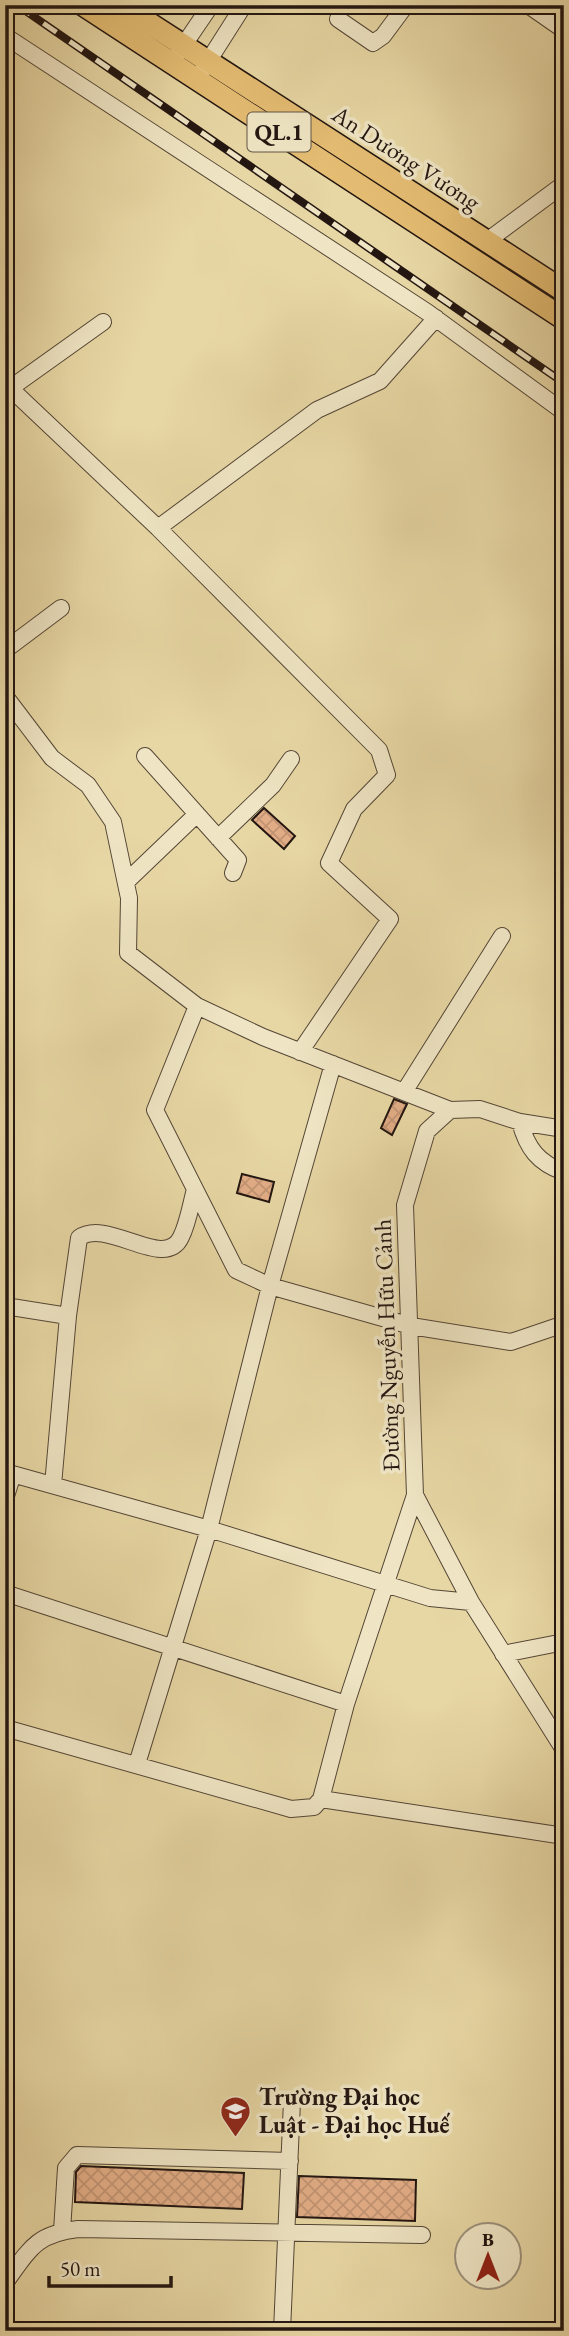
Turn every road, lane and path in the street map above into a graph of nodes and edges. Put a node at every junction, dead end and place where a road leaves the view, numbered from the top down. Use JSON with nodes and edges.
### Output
{"nodes":[{"id":1,"x":83,"y":5,"type":"edge"},
{"id":2,"x":121,"y":5,"type":"edge"},
{"id":3,"x":211,"y":5,"type":"edge"},
{"id":4,"x":244,"y":5,"type":"edge"},
{"id":5,"x":406,"y":5,"type":"edge"},
{"id":6,"x":528,"y":5,"type":"edge"},
{"id":7,"x":338,"y":19,"type":"dead end"},
{"id":8,"x":564,"y":30,"type":"edge"},
{"id":9,"x":5,"y":36,"type":"edge"},
{"id":10,"x":177,"y":55,"type":"junction"},
{"id":11,"x":202,"y":71,"type":"junction"},
{"id":12,"x":564,"y":184,"type":"edge"},
{"id":13,"x":487,"y":241,"type":"junction"},
{"id":14,"x":564,"y":291,"type":"edge"},
{"id":15,"x":436,"y":318,"type":"junction"},
{"id":16,"x":564,"y":319,"type":"edge"},
{"id":17,"x":103,"y":322,"type":"dead end"},
{"id":18,"x":8,"y":391,"type":"edge"},
{"id":19,"x":564,"y":412,"type":"edge"},
{"id":20,"x":158,"y":528,"type":"junction"},
{"id":21,"x":61,"y":608,"type":"dead end"},
{"id":22,"x":5,"y":650,"type":"edge"},
{"id":23,"x":5,"y":696,"type":"edge"},
{"id":24,"x":145,"y":756,"type":"dead end"},
{"id":25,"x":291,"y":759,"type":"dead end"},
{"id":26,"x":197,"y":814,"type":"junction"},
{"id":27,"x":218,"y":838,"type":"junction"},
{"id":28,"x":233,"y":873,"type":"dead end"},
{"id":29,"x":126,"y":882,"type":"junction"},
{"id":30,"x":502,"y":936,"type":"dead end"},
{"id":31,"x":197,"y":1006,"type":"junction"},
{"id":32,"x":300,"y":1052,"type":"junction"},
{"id":33,"x":333,"y":1064,"type":"junction"},
{"id":34,"x":404,"y":1092,"type":"junction"},
{"id":35,"x":450,"y":1110,"type":"junction"},
{"id":36,"x":520,"y":1122,"type":"junction"},
{"id":37,"x":564,"y":1129,"type":"edge"},
{"id":38,"x":564,"y":1172,"type":"edge"},
{"id":39,"x":195,"y":1189,"type":"junction"},
{"id":40,"x":270,"y":1286,"type":"junction"},
{"id":41,"x":5,"y":1306,"type":"edge"},
{"id":42,"x":68,"y":1316,"type":"junction"},
{"id":43,"x":564,"y":1324,"type":"edge"},
{"id":44,"x":411,"y":1326,"type":"junction"},
{"id":45,"x":9,"y":1473,"type":"edge"},
{"id":46,"x":53,"y":1485,"type":"junction"},
{"id":47,"x":415,"y":1495,"type":"junction"},
{"id":48,"x":5,"y":1499,"type":"edge"},
{"id":49,"x":209,"y":1529,"type":"junction"},
{"id":50,"x":386,"y":1585,"type":"junction"},
{"id":51,"x":5,"y":1594,"type":"edge"},
{"id":52,"x":471,"y":1602,"type":"junction"},
{"id":53,"x":564,"y":1643,"type":"edge"},
{"id":54,"x":173,"y":1648,"type":"junction"},
{"id":55,"x":503,"y":1654,"type":"junction"},
{"id":56,"x":346,"y":1704,"type":"junction"},
{"id":57,"x":5,"y":1728,"type":"edge"},
{"id":58,"x":564,"y":1750,"type":"edge"},
{"id":59,"x":136,"y":1764,"type":"junction"},
{"id":60,"x":321,"y":1799,"type":"junction"},
{"id":61,"x":564,"y":1836,"type":"edge"},
{"id":62,"x":292,"y":2101,"type":"dead end"},
{"id":63,"x":290,"y":2161,"type":"junction"},
{"id":64,"x":62,"y":2231,"type":"junction"},
{"id":65,"x":286,"y":2231,"type":"junction"},
{"id":66,"x":422,"y":2235,"type":"dead end"},
{"id":67,"x":5,"y":2283,"type":"edge"},
{"id":68,"x":282,"y":2331,"type":"edge"}],
"edges":[{"from":1,"to":10,"type":"main road","name":"An Dương Vương","number":"QL.1"},
{"from":2,"to":10,"type":"main road","name":"An Dương Vương","number":"QL.1"},
{"from":3,"to":10,"type":"street"},
{"from":4,"to":11,"type":"street"},
{"from":5,"to":7,"type":"street"},
{"from":6,"to":8,"type":"street"},
{"from":9,"to":15,"type":"street"},
{"from":10,"to":11,"type":"main road","name":"An Dương Vương","number":"QL.1"},
{"from":11,"to":13,"type":"main road","name":"An Dương Vương","number":"QL.1"},
{"from":11,"to":16,"type":"main road","name":"An Dương Vương","number":"QL.1"},
{"from":12,"to":13,"type":"street"},
{"from":13,"to":14,"type":"main road","number":"QL.1"},
{"from":15,"to":19,"type":"street"},
{"from":15,"to":20,"type":"street"},
{"from":17,"to":18,"type":"street"},
{"from":18,"to":20,"type":"street"},
{"from":20,"to":32,"type":"street"},
{"from":21,"to":22,"type":"street"},
{"from":23,"to":29,"type":"street"},
{"from":24,"to":26,"type":"street"},
{"from":25,"to":27,"type":"street"},
{"from":26,"to":27,"type":"street"},
{"from":26,"to":29,"type":"street"},
{"from":27,"to":28,"type":"street"},
{"from":29,"to":31,"type":"street"},
{"from":30,"to":34,"type":"street"},
{"from":31,"to":32,"type":"street"},
{"from":31,"to":39,"type":"street"},
{"from":32,"to":33,"type":"street"},
{"from":33,"to":34,"type":"street"},
{"from":33,"to":40,"type":"street"},
{"from":34,"to":35,"type":"street"},
{"from":35,"to":36,"type":"street"},
{"from":35,"to":44,"type":"street","name":"Đường Nguyễn Hữu Cảnh"},
{"from":36,"to":37,"type":"street"},
{"from":36,"to":38,"type":"street"},
{"from":39,"to":40,"type":"street"},
{"from":39,"to":42,"type":"street"},
{"from":40,"to":44,"type":"street"},
{"from":40,"to":49,"type":"street"},
{"from":41,"to":42,"type":"street"},
{"from":42,"to":46,"type":"street"},
{"from":43,"to":44,"type":"street"},
{"from":44,"to":47,"type":"street","name":"Đường Nguyễn Hữu Cảnh"},
{"from":45,"to":46,"type":"street"},
{"from":45,"to":48,"type":"street"},
{"from":46,"to":49,"type":"street"},
{"from":47,"to":50,"type":"street"},
{"from":47,"to":52,"type":"street","name":"Đường Nguyễn Hữu Cảnh"},
{"from":49,"to":50,"type":"street"},
{"from":49,"to":54,"type":"street"},
{"from":50,"to":52,"type":"street"},
{"from":50,"to":56,"type":"street"},
{"from":51,"to":54,"type":"street"},
{"from":52,"to":55,"type":"street","name":"Đường Nguyễn Hữu Cảnh"},
{"from":53,"to":55,"type":"street"},
{"from":54,"to":56,"type":"street"},
{"from":54,"to":59,"type":"street"},
{"from":55,"to":58,"type":"street","name":"Đường Nguyễn Hữu Cảnh"},
{"from":56,"to":60,"type":"street"},
{"from":57,"to":59,"type":"street"},
{"from":59,"to":60,"type":"street"},
{"from":60,"to":61,"type":"street"},
{"from":62,"to":63,"type":"street"},
{"from":63,"to":64,"type":"street"},
{"from":63,"to":65,"type":"street"},
{"from":64,"to":65,"type":"street"},
{"from":64,"to":67,"type":"street"},
{"from":65,"to":66,"type":"street"},
{"from":65,"to":68,"type":"street"}]}
